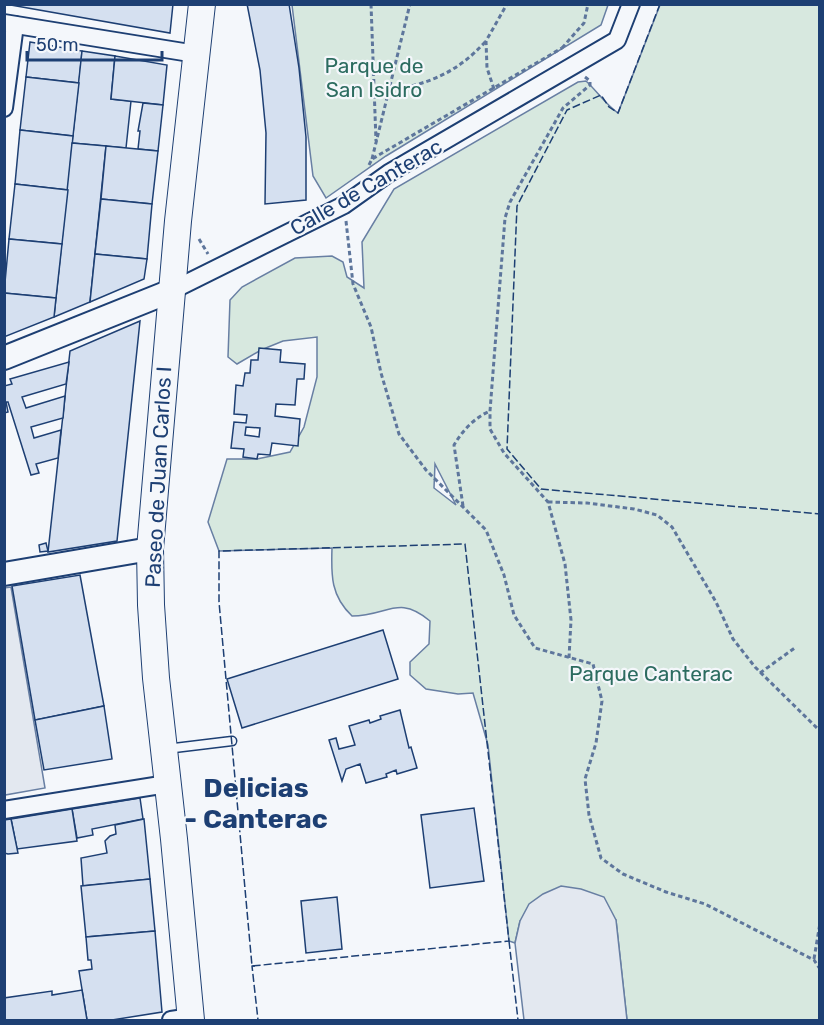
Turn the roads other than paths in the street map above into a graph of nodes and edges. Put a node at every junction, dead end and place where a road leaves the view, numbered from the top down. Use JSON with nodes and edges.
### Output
{"nodes":[{"id":1,"x":202,"y":4,"type":"edge"},
{"id":2,"x":631,"y":4,"type":"edge"},
{"id":3,"x":10,"y":24,"type":"edge"},
{"id":4,"x":196,"y":54,"type":"junction"},
{"id":5,"x":4,"y":108,"type":"edge"},
{"id":6,"x":171,"y":291,"type":"junction"},
{"id":7,"x":4,"y":358,"type":"edge"},
{"id":8,"x":150,"y":549,"type":"junction"},
{"id":9,"x":4,"y":573,"type":"edge"},
{"id":10,"x":232,"y":741,"type":"dead end"},
{"id":11,"x":163,"y":750,"type":"junction"},
{"id":12,"x":167,"y":784,"type":"junction"},
{"id":13,"x":4,"y":810,"type":"edge"},
{"id":14,"x":184,"y":1019,"type":"edge"}],
"edges":[{"from":1,"to":4,"type":"main road","name":"Paseo de Juan Carlos I"},
{"from":2,"to":6,"type":"street","name":"Calle de Canterac"},
{"from":3,"to":4,"type":"street"},
{"from":3,"to":5,"type":"street"},
{"from":4,"to":6,"type":"main road","name":"Paseo de Juan Carlos I"},
{"from":6,"to":7,"type":"street","name":"Calle de Canterac"},
{"from":6,"to":8,"type":"main road","name":"Paseo de Juan Carlos I"},
{"from":8,"to":9,"type":"street"},
{"from":8,"to":11,"type":"main road","name":"Paseo de Juan Carlos I"},
{"from":10,"to":11,"type":"lane"},
{"from":11,"to":12,"type":"main road","name":"Paseo de Juan Carlos I"},
{"from":12,"to":13,"type":"street"},
{"from":12,"to":14,"type":"main road","name":"Paseo de Juan Carlos I"}]}
